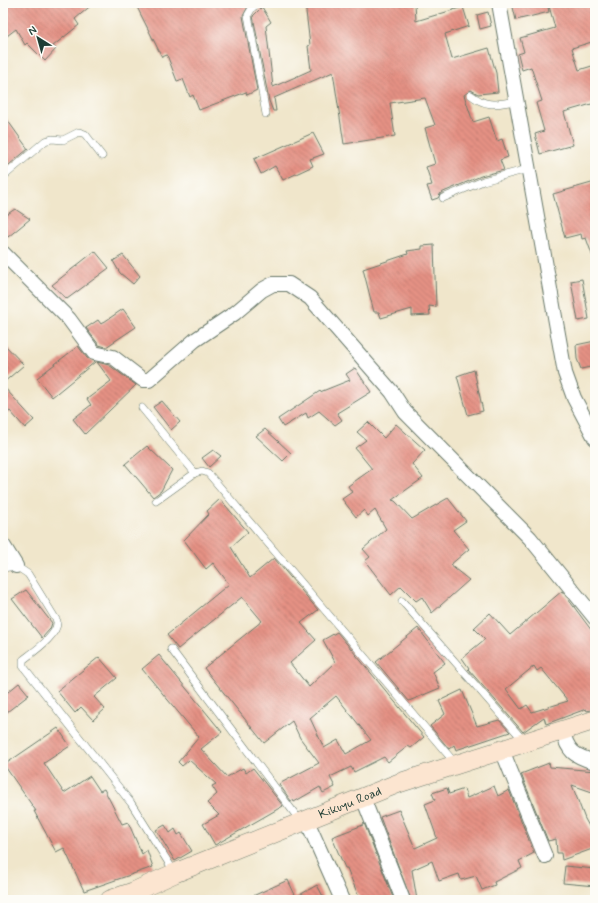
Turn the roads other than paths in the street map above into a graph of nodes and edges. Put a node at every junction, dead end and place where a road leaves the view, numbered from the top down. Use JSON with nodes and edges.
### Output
{"nodes":[{"id":1,"x":259,"y":3,"type":"edge"},
{"id":2,"x":499,"y":3,"type":"edge"},
{"id":3,"x":471,"y":94,"type":"dead end"},
{"id":4,"x":516,"y":101,"type":"junction"},
{"id":5,"x":266,"y":114,"type":"dead end"},
{"id":6,"x":102,"y":156,"type":"dead end"},
{"id":7,"x":528,"y":169,"type":"junction"},
{"id":8,"x":3,"y":177,"type":"edge"},
{"id":9,"x":443,"y":198,"type":"dead end"},
{"id":10,"x":3,"y":253,"type":"edge"},
{"id":11,"x":142,"y":408,"type":"dead end"},
{"id":12,"x":595,"y":438,"type":"edge"},
{"id":13,"x":195,"y":473,"type":"junction"},
{"id":14,"x":156,"y":501,"type":"dead end"},
{"id":15,"x":3,"y":545,"type":"edge"},
{"id":16,"x":9,"y":567,"type":"edge"},
{"id":17,"x":402,"y":600,"type":"dead end"},
{"id":18,"x":595,"y":618,"type":"edge"},
{"id":19,"x":171,"y":649,"type":"dead end"},
{"id":20,"x":595,"y":720,"type":"edge"},
{"id":21,"x":562,"y":730,"type":"junction"},
{"id":22,"x":525,"y":742,"type":"junction"},
{"id":23,"x":502,"y":750,"type":"junction"},
{"id":24,"x":595,"y":762,"type":"edge"},
{"id":25,"x":456,"y":764,"type":"junction"},
{"id":26,"x":363,"y":798,"type":"junction"},
{"id":27,"x":304,"y":822,"type":"junction"},
{"id":28,"x":545,"y":856,"type":"dead end"},
{"id":29,"x":175,"y":873,"type":"junction"},
{"id":30,"x":110,"y":900,"type":"edge"},
{"id":31,"x":342,"y":900,"type":"edge"},
{"id":32,"x":403,"y":900,"type":"edge"}],
"edges":[{"from":1,"to":5,"type":"lane"},
{"from":2,"to":4,"type":"street"},
{"from":3,"to":4,"type":"lane"},
{"from":4,"to":7,"type":"street"},
{"from":6,"to":8,"type":"lane"},
{"from":7,"to":9,"type":"lane"},
{"from":7,"to":12,"type":"street"},
{"from":10,"to":18,"type":"street"},
{"from":11,"to":13,"type":"lane"},
{"from":13,"to":14,"type":"lane"},
{"from":13,"to":25,"type":"lane"},
{"from":15,"to":16,"type":"street"},
{"from":16,"to":29,"type":"lane"},
{"from":17,"to":22,"type":"lane"},
{"from":19,"to":27,"type":"lane"},
{"from":20,"to":21,"type":"main road","name":"Kikuyu Road"},
{"from":21,"to":22,"type":"main road","name":"Kikuyu Road"},
{"from":21,"to":24,"type":"street"},
{"from":22,"to":23,"type":"main road","name":"Kikuyu Road"},
{"from":23,"to":25,"type":"main road","name":"Kikuyu Road"},
{"from":23,"to":28,"type":"street"},
{"from":25,"to":26,"type":"main road","name":"Kikuyu Road"},
{"from":26,"to":27,"type":"main road","name":"Kikuyu Road"},
{"from":26,"to":32,"type":"street"},
{"from":27,"to":29,"type":"main road","name":"Kikuyu Road"},
{"from":27,"to":31,"type":"street"},
{"from":29,"to":30,"type":"main road","name":"Kikuyu Road"}]}
